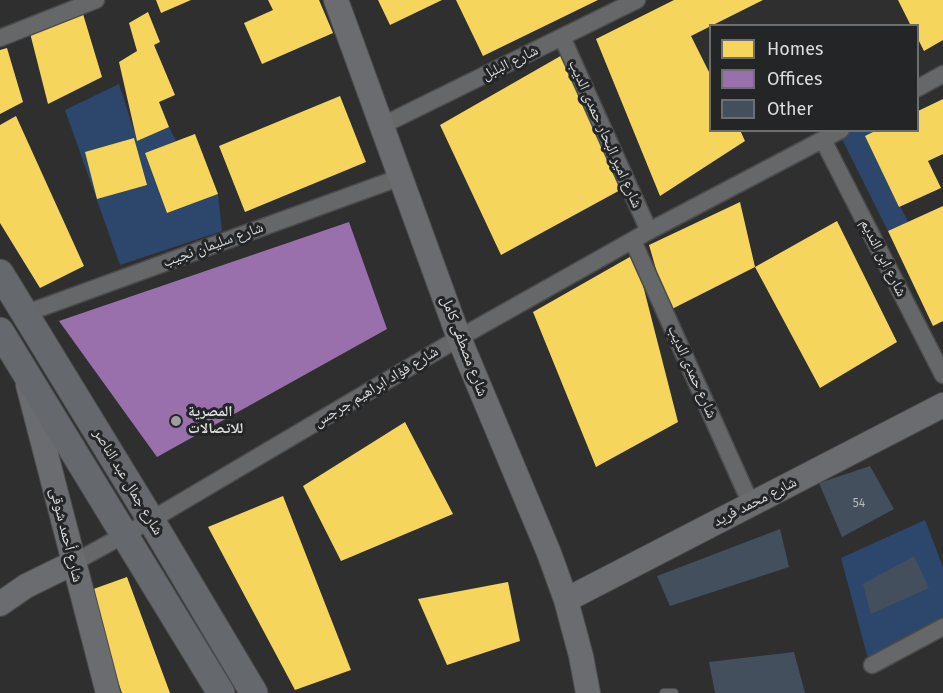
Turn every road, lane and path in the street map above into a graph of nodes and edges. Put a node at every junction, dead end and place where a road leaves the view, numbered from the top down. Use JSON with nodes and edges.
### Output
{"nodes":[{"id":1,"x":96,"y":0,"type":"edge"},
{"id":2,"x":336,"y":0,"type":"edge"},
{"id":3,"x":637,"y":0,"type":"edge"},
{"id":4,"x":562,"y":37,"type":"junction"},
{"id":5,"x":0,"y":38,"type":"edge"},
{"id":6,"x":943,"y":74,"type":"edge"},
{"id":7,"x":919,"y":87,"type":"edge"},
{"id":8,"x":383,"y":125,"type":"junction"},
{"id":9,"x":837,"y":132,"type":"edge"},
{"id":10,"x":823,"y":140,"type":"junction"},
{"id":11,"x":401,"y":177,"type":"junction"},
{"id":12,"x":649,"y":231,"type":"junction"},
{"id":13,"x":633,"y":241,"type":"junction"},
{"id":14,"x":0,"y":273,"type":"edge"},
{"id":15,"x":24,"y":314,"type":"junction"},
{"id":16,"x":0,"y":331,"type":"edge"},
{"id":17,"x":459,"y":338,"type":"junction"},
{"id":18,"x":943,"y":375,"type":"edge"},
{"id":19,"x":26,"y":377,"type":"junction"},
{"id":20,"x":943,"y":405,"type":"edge"},
{"id":21,"x":751,"y":504,"type":"junction"},
{"id":22,"x":151,"y":519,"type":"junction"},
{"id":23,"x":124,"y":535,"type":"junction"},
{"id":24,"x":73,"y":563,"type":"junction"},
{"id":25,"x":1,"y":600,"type":"edge"},
{"id":26,"x":566,"y":600,"type":"junction"},
{"id":27,"x":943,"y":627,"type":"edge"},
{"id":28,"x":872,"y":664,"type":"dead end"},
{"id":29,"x":108,"y":693,"type":"edge"},
{"id":30,"x":221,"y":693,"type":"edge"},
{"id":31,"x":254,"y":693,"type":"edge"},
{"id":32,"x":588,"y":693,"type":"edge"},
{"id":33,"x":664,"y":693,"type":"edge"},
{"id":34,"x":674,"y":693,"type":"edge"}],
"edges":[{"from":1,"to":5,"type":"street"},
{"from":2,"to":8,"type":"street","name":"شارع مصطفى كامل"},
{"from":3,"to":4,"type":"street","name":"شارع البلبل"},
{"from":4,"to":8,"type":"street","name":"شارع البلبل"},
{"from":4,"to":12,"type":"street","name":"شارع امير البحار حمدى الديب"},
{"from":6,"to":7,"type":"street"},
{"from":8,"to":11,"type":"street","name":"شارع مصطفى كامل"},
{"from":9,"to":10,"type":"street","name":"شارع فؤاد ابراهيم جرجس"},
{"from":10,"to":12,"type":"street","name":"شارع فؤاد ابراهيم جرجس"},
{"from":10,"to":18,"type":"street","name":"شارع ابن النديم"},
{"from":11,"to":15,"type":"street","name":"شارع سليمان نجيب"},
{"from":11,"to":17,"type":"street","name":"شارع مصطفى كامل"},
{"from":12,"to":13,"type":"street","name":"شارع فؤاد ابراهيم جرجس"},
{"from":13,"to":17,"type":"street","name":"شارع فؤاد ابراهيم جرجس"},
{"from":13,"to":21,"type":"street","name":"شارع حمدى الديب"},
{"from":14,"to":15,"type":"main road","name":"شارع جمال عبد الناصر"},
{"from":15,"to":22,"type":"main road","name":"شارع جمال عبد الناصر"},
{"from":16,"to":19,"type":"main road","name":"شارع جمال عبد الناصر"},
{"from":17,"to":22,"type":"street","name":"شارع فؤاد ابراهيم جرجس"},
{"from":17,"to":26,"type":"street","name":"شارع مصطفى كامل"},
{"from":19,"to":23,"type":"main road","name":"شارع جمال عبد الناصر"},
{"from":19,"to":24,"type":"street","name":"شارع أحمد شوقى"},
{"from":20,"to":21,"type":"street","name":"شارع محمد فريد"},
{"from":21,"to":26,"type":"street","name":"شارع محمد فريد"},
{"from":22,"to":23,"type":"street","name":"شارع فؤاد ابراهيم جرجس"},
{"from":22,"to":31,"type":"main road","name":"شارع جمال عبد الناصر"},
{"from":23,"to":24,"type":"street","name":"شارع فؤاد ابراهيم جرجس"},
{"from":23,"to":30,"type":"main road","name":"شارع جمال عبد الناصر"},
{"from":24,"to":25,"type":"street"},
{"from":24,"to":29,"type":"street","name":"شارع أحمد شوقى"},
{"from":26,"to":32,"type":"street","name":"شارع مصطفى كامل"},
{"from":27,"to":28,"type":"street"},
{"from":33,"to":34,"type":"lane"}]}
